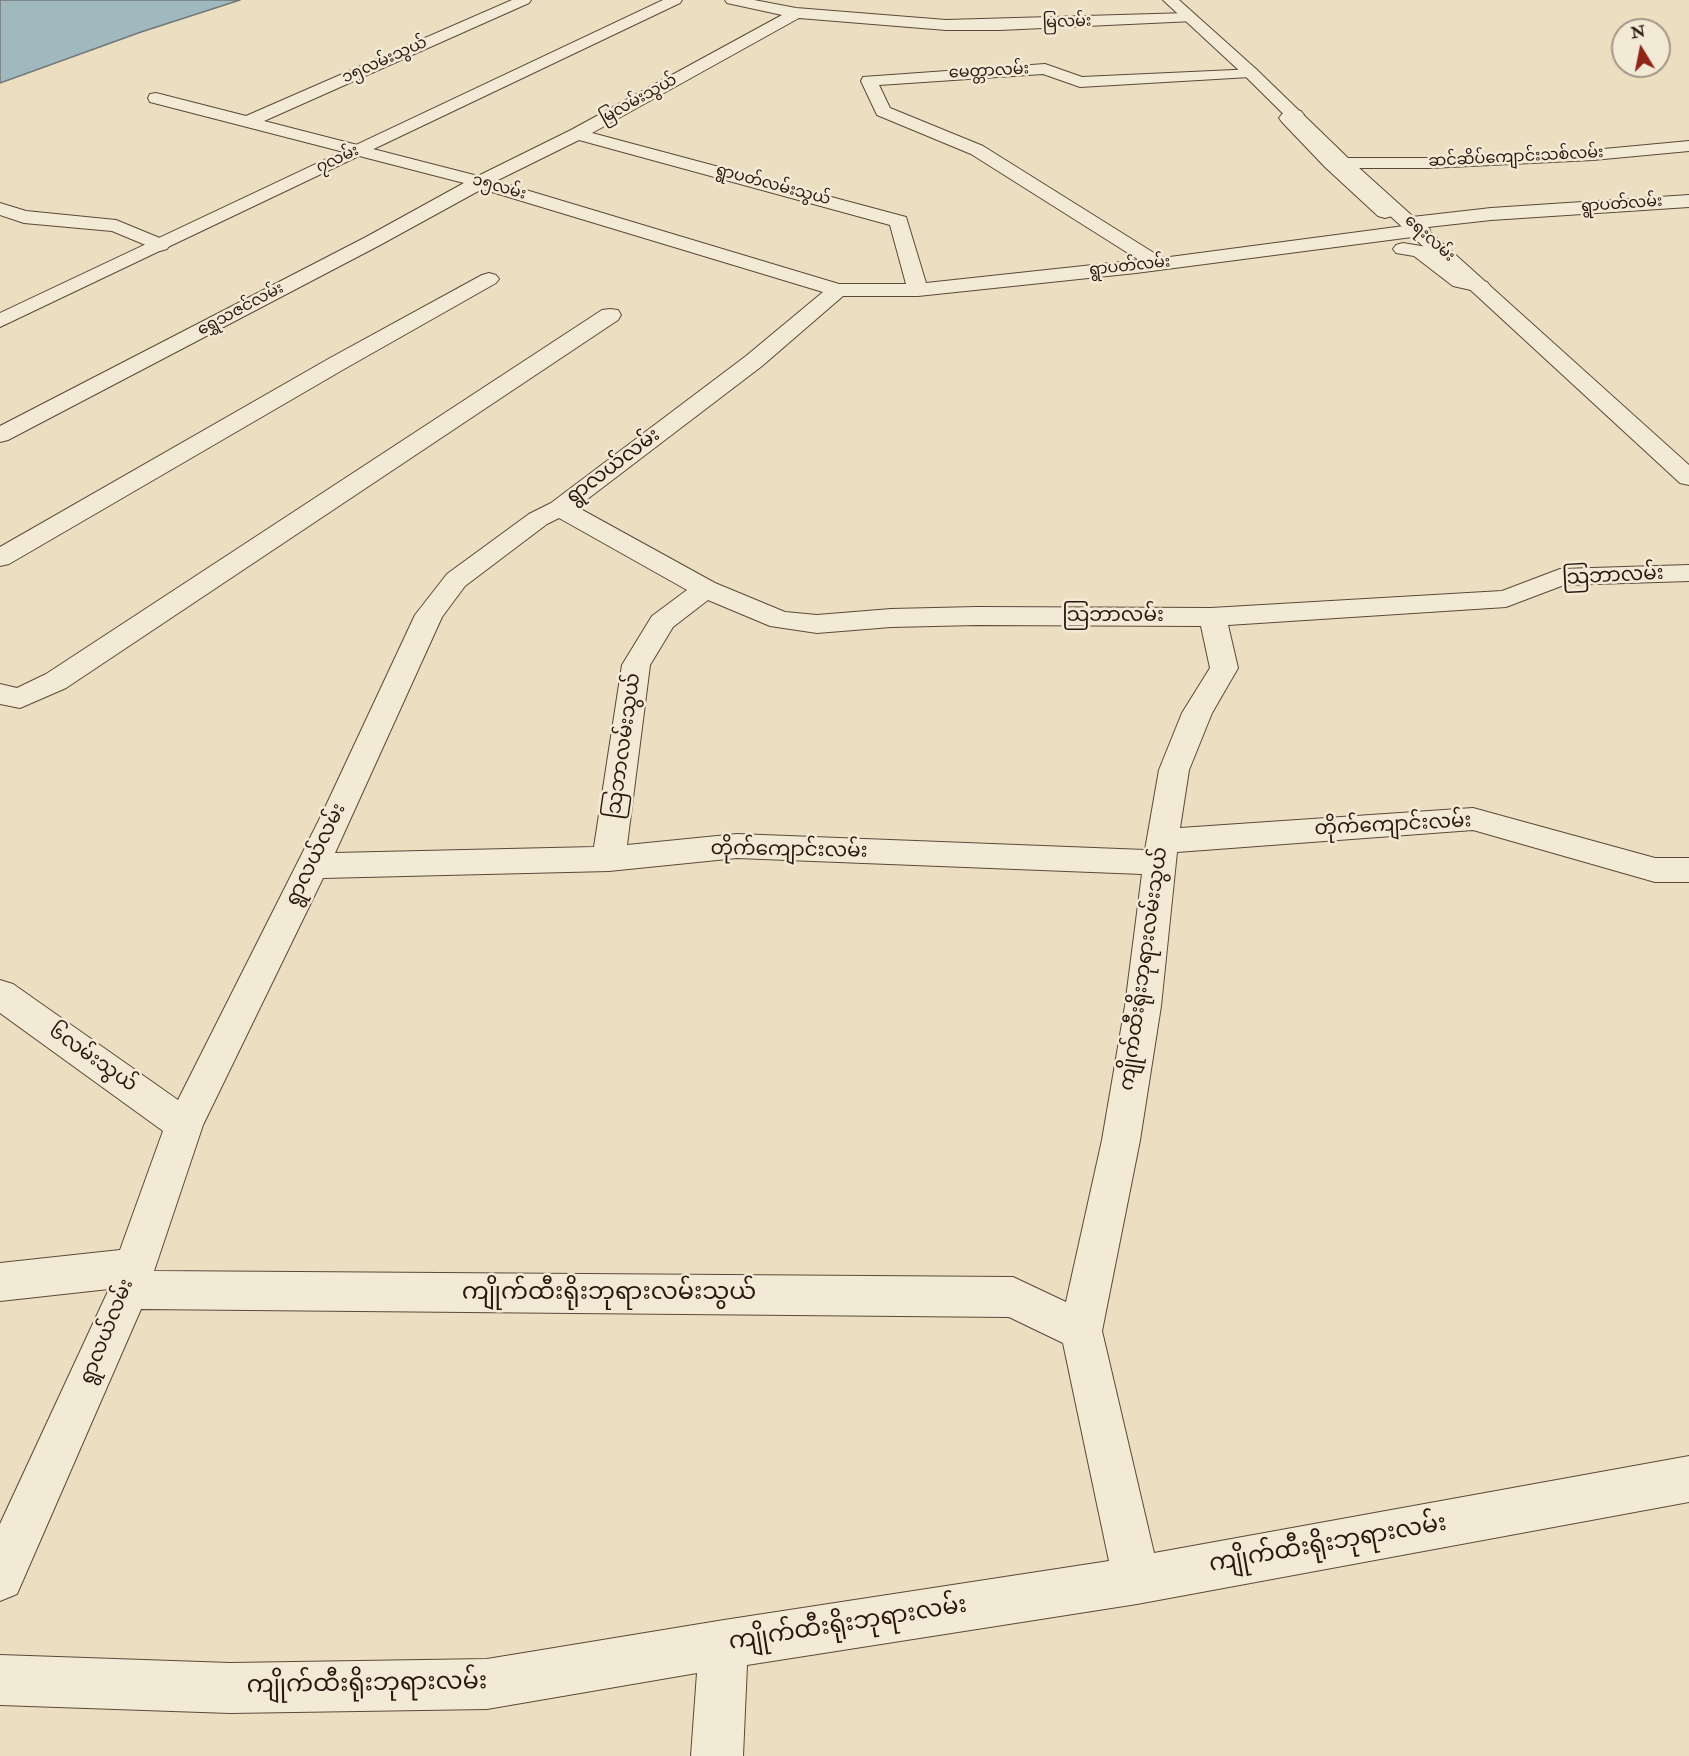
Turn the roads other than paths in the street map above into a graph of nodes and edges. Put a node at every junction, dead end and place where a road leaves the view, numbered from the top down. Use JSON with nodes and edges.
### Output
{"nodes":[{"id":1,"x":524,"y":0,"type":"edge"},
{"id":2,"x":675,"y":0,"type":"edge"},
{"id":3,"x":732,"y":0,"type":"edge"},
{"id":4,"x":1170,"y":0,"type":"edge"},
{"id":5,"x":944,"y":8,"type":"dead end"},
{"id":6,"x":796,"y":13,"type":"junction"},
{"id":7,"x":1189,"y":18,"type":"junction"},
{"id":8,"x":946,"y":24,"type":"junction"},
{"id":9,"x":1250,"y":72,"type":"junction"},
{"id":10,"x":156,"y":98,"type":"dead end"},
{"id":11,"x":1295,"y":115,"type":"junction"},
{"id":12,"x":247,"y":122,"type":"junction"},
{"id":13,"x":577,"y":134,"type":"junction"},
{"id":14,"x":1689,"y":146,"type":"edge"},
{"id":15,"x":356,"y":152,"type":"junction"},
{"id":16,"x":1342,"y":162,"type":"junction"},
{"id":17,"x":480,"y":182,"type":"junction"},
{"id":18,"x":1689,"y":201,"type":"edge"},
{"id":19,"x":0,"y":209,"type":"edge"},
{"id":20,"x":1385,"y":212,"type":"dead end"},
{"id":21,"x":24,"y":216,"type":"junction"},
{"id":22,"x":0,"y":227,"type":"edge"},
{"id":23,"x":1416,"y":227,"type":"junction"},
{"id":24,"x":160,"y":245,"type":"junction"},
{"id":25,"x":1402,"y":249,"type":"dead end"},
{"id":26,"x":1158,"y":264,"type":"junction"},
{"id":27,"x":489,"y":279,"type":"dead end"},
{"id":28,"x":1480,"y":286,"type":"junction"},
{"id":29,"x":838,"y":290,"type":"junction"},
{"id":30,"x":918,"y":290,"type":"junction"},
{"id":31,"x":610,"y":315,"type":"dead end"},
{"id":32,"x":0,"y":321,"type":"edge"},
{"id":33,"x":0,"y":435,"type":"edge"},
{"id":34,"x":1689,"y":478,"type":"edge"},
{"id":35,"x":560,"y":508,"type":"junction"},
{"id":36,"x":0,"y":558,"type":"edge"},
{"id":37,"x":1689,"y":573,"type":"edge"},
{"id":38,"x":705,"y":589,"type":"junction"},
{"id":39,"x":1211,"y":617,"type":"junction"},
{"id":40,"x":0,"y":694,"type":"edge"},
{"id":41,"x":1161,"y":852,"type":"junction"},
{"id":42,"x":609,"y":859,"type":"junction"},
{"id":43,"x":311,"y":866,"type":"junction"},
{"id":44,"x":1689,"y":870,"type":"edge"},
{"id":45,"x":0,"y":994,"type":"edge"},
{"id":46,"x":184,"y":1125,"type":"junction"},
{"id":47,"x":131,"y":1278,"type":"junction"},
{"id":48,"x":0,"y":1282,"type":"edge"},
{"id":49,"x":1081,"y":1331,"type":"junction"},
{"id":50,"x":1689,"y":1479,"type":"edge"},
{"id":51,"x":0,"y":1577,"type":"edge"},
{"id":52,"x":1137,"y":1580,"type":"junction"},
{"id":53,"x":724,"y":1644,"type":"junction"},
{"id":54,"x":0,"y":1680,"type":"edge"},
{"id":55,"x":717,"y":1756,"type":"edge"}],
"edges":[{"from":1,"to":12,"type":"street","name":"၁၅လမ်းသွယ်"},
{"from":2,"to":15,"type":"street","name":"၇လမ်း"},
{"from":3,"to":6,"type":"street","name":"မြလမ်း"},
{"from":4,"to":7,"type":"street","name":"ရေးလမ်း"},
{"from":5,"to":8,"type":"street"},
{"from":6,"to":8,"type":"street","name":"မြလမ်း"},
{"from":6,"to":13,"type":"street","name":"မြလမ်းသွယ်"},
{"from":7,"to":8,"type":"street","name":"မြလမ်း"},
{"from":7,"to":9,"type":"street","name":"ရေးလမ်း"},
{"from":9,"to":11,"type":"street","name":"ရေးလမ်း"},
{"from":9,"to":26,"type":"street","name":"မေတ္တာလမ်း"},
{"from":10,"to":12,"type":"street","name":"၁၅လမ်း"},
{"from":11,"to":16,"type":"street","name":"ရေးလမ်း"},
{"from":11,"to":20,"type":"street"},
{"from":12,"to":15,"type":"street","name":"၁၅လမ်း"},
{"from":13,"to":17,"type":"street","name":"မြလမ်းသွယ်"},
{"from":13,"to":30,"type":"street","name":"ရွာပတ်လမ်းသွယ်"},
{"from":14,"to":16,"type":"street","name":"ဆင်ဆိပ်ကျောင်းသစ်လမ်း"},
{"from":15,"to":17,"type":"street","name":"၁၅လမ်း"},
{"from":15,"to":24,"type":"street","name":"၇လမ်း"},
{"from":16,"to":23,"type":"street","name":"ရေးလမ်း"},
{"from":17,"to":29,"type":"street","name":"၁၅လမ်း"},
{"from":17,"to":33,"type":"street","name":"ရွှေသဇင်လမ်း"},
{"from":18,"to":23,"type":"street","name":"ရွာပတ်လမ်း"},
{"from":19,"to":21,"type":"street"},
{"from":21,"to":22,"type":"street"},
{"from":21,"to":24,"type":"street"},
{"from":23,"to":26,"type":"street","name":"ရွာပတ်လမ်း"},
{"from":23,"to":28,"type":"street","name":"ရေးလမ်း"},
{"from":24,"to":32,"type":"street","name":"၇လမ်း"},
{"from":25,"to":28,"type":"street"},
{"from":26,"to":30,"type":"street","name":"ရွာပတ်လမ်း"},
{"from":27,"to":36,"type":"street"},
{"from":28,"to":34,"type":"street","name":"ရေးလမ်း"},
{"from":29,"to":30,"type":"street","name":"ရွာပတ်လမ်း"},
{"from":29,"to":35,"type":"street","name":"ရွာလယ်လမ်း"},
{"from":31,"to":40,"type":"street"},
{"from":35,"to":38,"type":"street","name":"သြဘာလမ်း"},
{"from":35,"to":43,"type":"street","name":"ရွာလယ်လမ်း"},
{"from":37,"to":39,"type":"street","name":"သြဘာလမ်း"},
{"from":38,"to":39,"type":"street","name":"သြဘာလမ်း"},
{"from":38,"to":42,"type":"street","name":"သြဘာလမ်းသွယ်"},
{"from":39,"to":41,"type":"street","name":"ကျိုက်ထီးရိုးဘုရားလမ်းသွယ်"},
{"from":41,"to":42,"type":"street","name":"တိုက်ကျောင်းလမ်း"},
{"from":41,"to":44,"type":"street","name":"တိုက်ကျောင်းလမ်း"},
{"from":41,"to":49,"type":"street","name":"ကျိုက်ထီးရိုးဘုရားလမ်းသွယ်"},
{"from":42,"to":43,"type":"street","name":"တိုက်ကျောင်းလမ်း"},
{"from":43,"to":46,"type":"street","name":"ရွာလယ်လမ်း"},
{"from":45,"to":46,"type":"street","name":"၆လမ်းသွယ်"},
{"from":46,"to":47,"type":"street","name":"ရွာလယ်လမ်း"},
{"from":47,"to":48,"type":"street","name":"ကျိုက်ထီးရိုးဘုရားလမ်းသွယ်"},
{"from":47,"to":49,"type":"street","name":"ကျိုက်ထီးရိုးဘုရားလမ်းသွယ်"},
{"from":47,"to":51,"type":"street","name":"ရွာလယ်လမ်း"},
{"from":49,"to":52,"type":"street","name":"ကျိုက်ထီးရိုးဘုရားလမ်းသွယ်"},
{"from":50,"to":52,"type":"street","name":"ကျိုက်ထီးရိုးဘုရားလမ်း"},
{"from":52,"to":53,"type":"street","name":"ကျိုက်ထီးရိုးဘုရားလမ်း"},
{"from":53,"to":54,"type":"street","name":"ကျိုက်ထီးရိုးဘုရားလမ်း"},
{"from":53,"to":55,"type":"street"}]}
